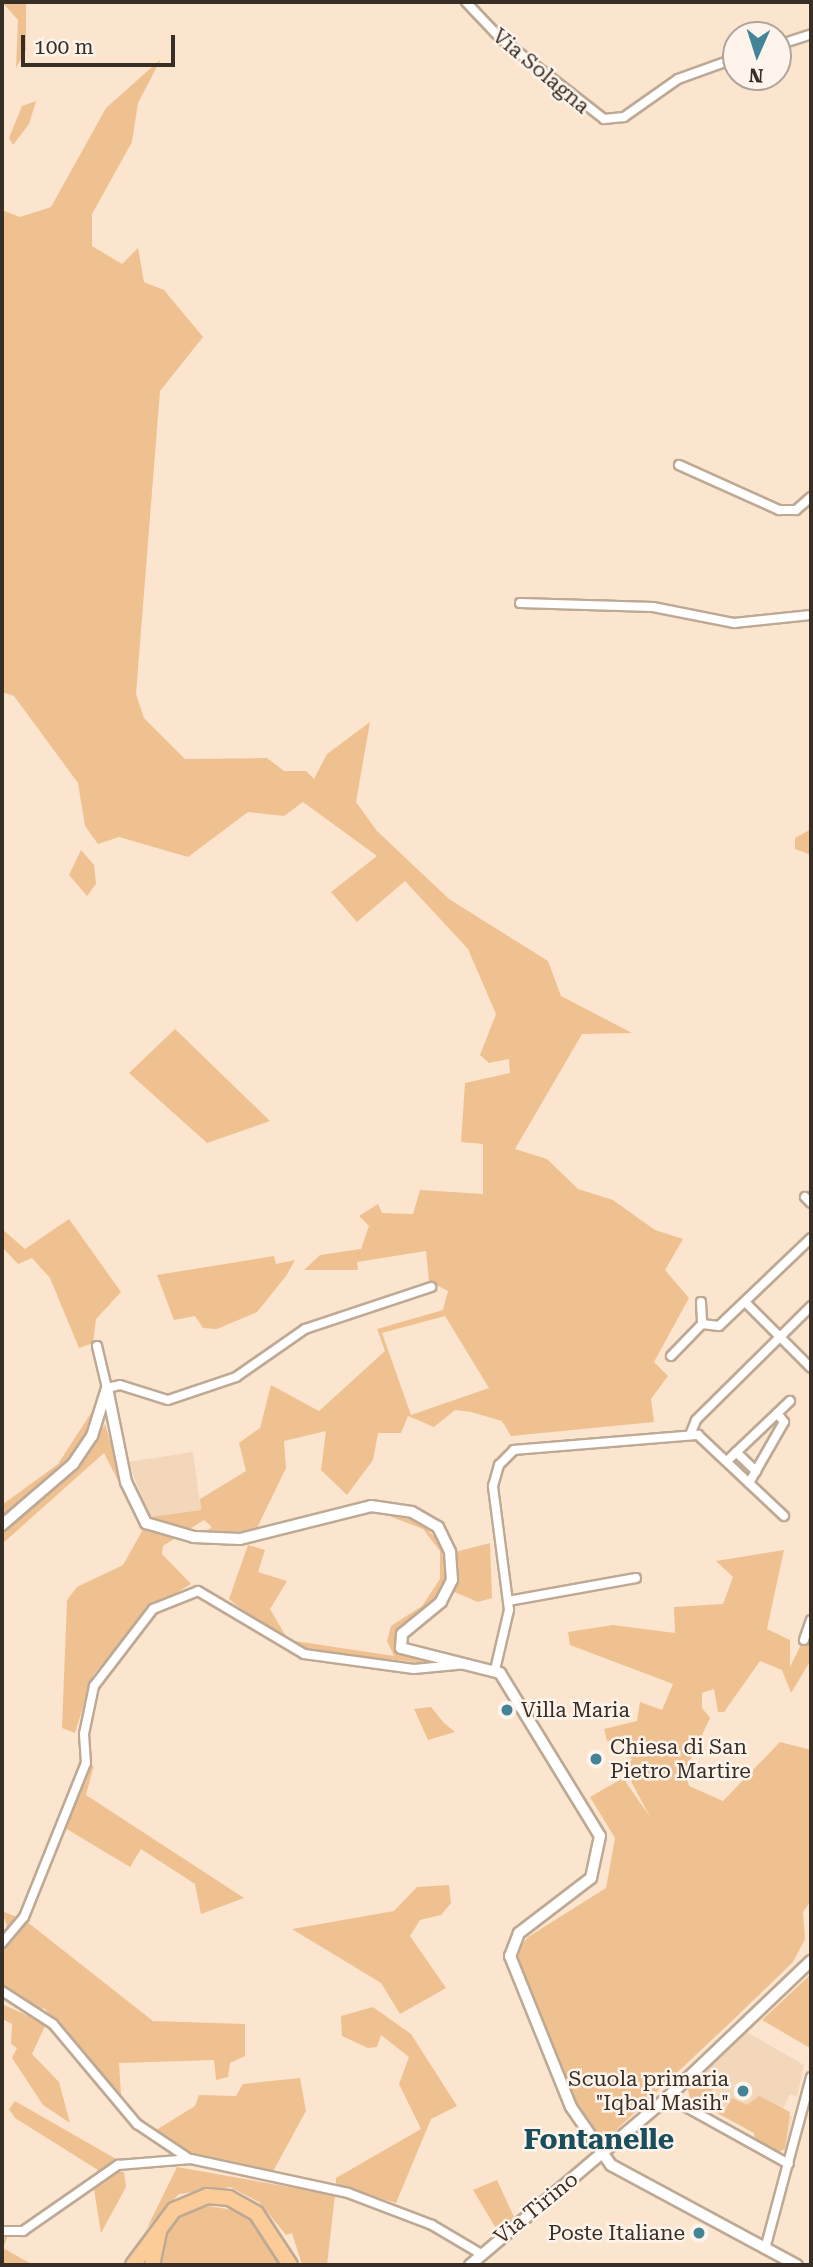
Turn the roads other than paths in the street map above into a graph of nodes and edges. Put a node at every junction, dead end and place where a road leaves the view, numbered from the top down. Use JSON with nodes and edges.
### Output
{"nodes":[{"id":1,"x":466,"y":2,"type":"edge"},
{"id":2,"x":811,"y":34,"type":"edge"},
{"id":3,"x":792,"y":40,"type":"edge"},
{"id":4,"x":722,"y":63,"type":"edge"},
{"id":5,"x":679,"y":465,"type":"dead end"},
{"id":6,"x":811,"y":498,"type":"edge"},
{"id":7,"x":520,"y":603,"type":"dead end"},
{"id":8,"x":811,"y":615,"type":"edge"},
{"id":9,"x":811,"y":1238,"type":"edge"},
{"id":10,"x":431,"y":1287,"type":"dead end"},
{"id":11,"x":701,"y":1302,"type":"dead end"},
{"id":12,"x":745,"y":1302,"type":"junction"},
{"id":13,"x":811,"y":1306,"type":"edge"},
{"id":14,"x":702,"y":1324,"type":"junction"},
{"id":15,"x":780,"y":1337,"type":"junction"},
{"id":16,"x":97,"y":1346,"type":"dead end"},
{"id":17,"x":670,"y":1356,"type":"dead end"},
{"id":18,"x":811,"y":1368,"type":"edge"},
{"id":19,"x":107,"y":1388,"type":"junction"},
{"id":20,"x":790,"y":1401,"type":"dead end"},
{"id":21,"x":777,"y":1413,"type":"junction"},
{"id":22,"x":690,"y":1434,"type":"junction"},
{"id":23,"x":736,"y":1452,"type":"junction"},
{"id":24,"x":727,"y":1461,"type":"junction"},
{"id":25,"x":756,"y":1471,"type":"junction"},
{"id":26,"x":749,"y":1483,"type":"junction"},
{"id":27,"x":784,"y":1516,"type":"dead end"},
{"id":28,"x":2,"y":1525,"type":"edge"},
{"id":29,"x":636,"y":1578,"type":"dead end"},
{"id":30,"x":508,"y":1601,"type":"junction"},
{"id":31,"x":811,"y":1620,"type":"edge"},
{"id":32,"x":804,"y":1640,"type":"dead end"},
{"id":33,"x":467,"y":1664,"type":"junction"},
{"id":34,"x":495,"y":1670,"type":"junction"},
{"id":35,"x":2,"y":1943,"type":"edge"},
{"id":36,"x":810,"y":1959,"type":"edge"},
{"id":37,"x":2,"y":1991,"type":"edge"},
{"id":38,"x":811,"y":2077,"type":"edge"},
{"id":39,"x":668,"y":2097,"type":"junction"},
{"id":40,"x":601,"y":2155,"type":"junction"},
{"id":41,"x":191,"y":2159,"type":"junction"},
{"id":42,"x":789,"y":2164,"type":"junction"},
{"id":43,"x":164,"y":2220,"type":"junction"},
{"id":44,"x":2,"y":2231,"type":"edge"},
{"id":45,"x":765,"y":2249,"type":"junction"},
{"id":46,"x":481,"y":2254,"type":"junction"},
{"id":47,"x":133,"y":2265,"type":"edge"},
{"id":48,"x":152,"y":2265,"type":"edge"},
{"id":49,"x":289,"y":2265,"type":"edge"},
{"id":50,"x":470,"y":2265,"type":"edge"},
{"id":51,"x":797,"y":2265,"type":"edge"}],
"edges":[{"from":1,"to":4,"type":"street","name":"Via Solagna"},
{"from":2,"to":3,"type":"street"},
{"from":5,"to":6,"type":"street"},
{"from":7,"to":8,"type":"street"},
{"from":9,"to":12,"type":"street"},
{"from":10,"to":19,"type":"street"},
{"from":11,"to":14,"type":"street"},
{"from":12,"to":14,"type":"street"},
{"from":12,"to":15,"type":"street"},
{"from":13,"to":15,"type":"street"},
{"from":14,"to":17,"type":"street"},
{"from":15,"to":18,"type":"street"},
{"from":15,"to":22,"type":"street"},
{"from":16,"to":19,"type":"street"},
{"from":19,"to":28,"type":"street"},
{"from":19,"to":33,"type":"street"},
{"from":20,"to":21,"type":"street"},
{"from":21,"to":23,"type":"street"},
{"from":21,"to":25,"type":"street"},
{"from":22,"to":24,"type":"street"},
{"from":22,"to":30,"type":"street"},
{"from":23,"to":24,"type":"street"},
{"from":23,"to":25,"type":"street"},
{"from":24,"to":26,"type":"street"},
{"from":25,"to":26,"type":"street"},
{"from":26,"to":27,"type":"street"},
{"from":29,"to":30,"type":"street"},
{"from":30,"to":34,"type":"street"},
{"from":31,"to":32,"type":"street"},
{"from":33,"to":34,"type":"street"},
{"from":33,"to":35,"type":"street"},
{"from":34,"to":40,"type":"street"},
{"from":36,"to":39,"type":"street","name":"Via Tirino"},
{"from":37,"to":41,"type":"street"},
{"from":38,"to":42,"type":"street"},
{"from":39,"to":40,"type":"street","name":"Via Tirino"},
{"from":39,"to":42,"type":"street"},
{"from":40,"to":45,"type":"street"},
{"from":40,"to":46,"type":"street","name":"Via Tirino"},
{"from":41,"to":44,"type":"street"},
{"from":41,"to":46,"type":"street"},
{"from":42,"to":45,"type":"street"},
{"from":43,"to":47,"type":"highway"},
{"from":43,"to":48,"type":"highway"},
{"from":43,"to":49,"type":"highway"},
{"from":45,"to":51,"type":"street"},
{"from":46,"to":50,"type":"street","name":"Via Tirino"}]}
